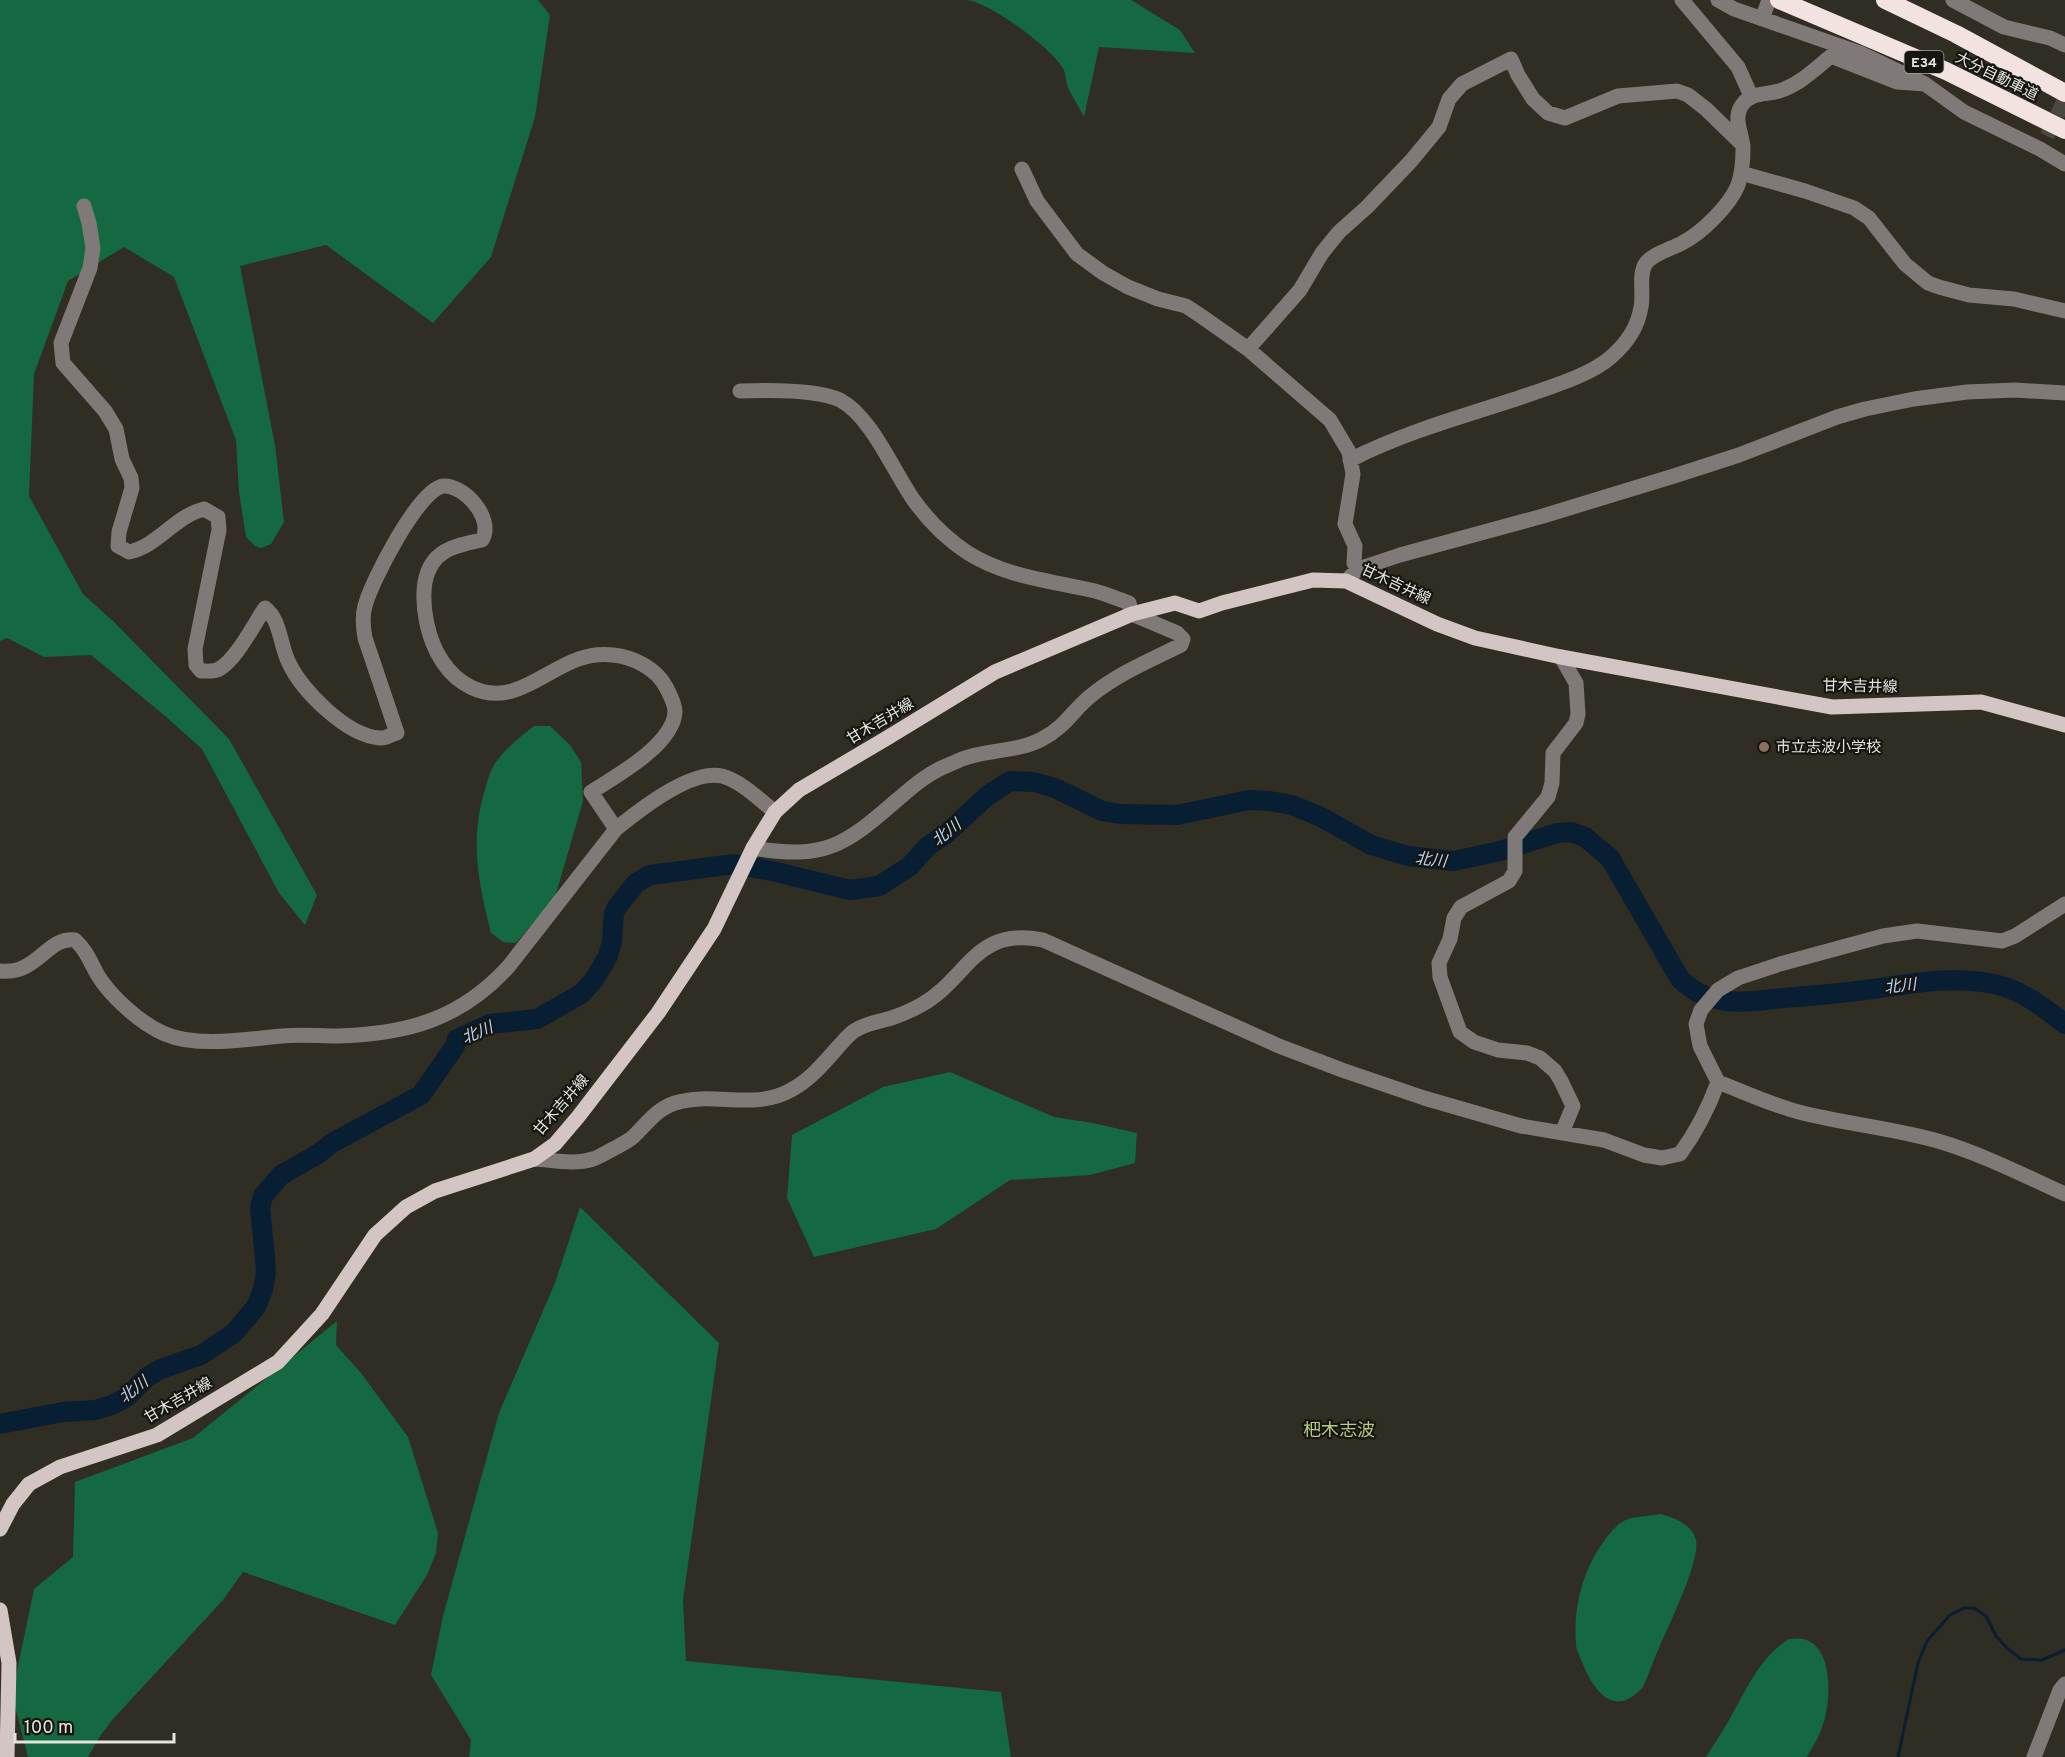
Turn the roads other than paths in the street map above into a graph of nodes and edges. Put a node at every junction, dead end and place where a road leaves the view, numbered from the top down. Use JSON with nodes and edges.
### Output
{"nodes":[{"id":1,"x":1682,"y":0,"type":"edge"},
{"id":2,"x":1718,"y":0,"type":"edge"},
{"id":3,"x":1769,"y":0,"type":"edge"},
{"id":4,"x":1779,"y":0,"type":"edge"},
{"id":5,"x":1885,"y":0,"type":"edge"},
{"id":6,"x":1953,"y":0,"type":"edge"},
{"id":7,"x":1762,"y":19,"type":"junction"},
{"id":8,"x":2065,"y":45,"type":"edge"},
{"id":9,"x":1925,"y":84,"type":"junction"},
{"id":10,"x":2065,"y":93,"type":"edge"},
{"id":11,"x":1751,"y":96,"type":"junction"},
{"id":12,"x":2065,"y":130,"type":"edge"},
{"id":13,"x":1743,"y":145,"type":"junction"},
{"id":14,"x":2065,"y":164,"type":"edge"},
{"id":15,"x":1022,"y":169,"type":"dead end"},
{"id":16,"x":1741,"y":173,"type":"junction"},
{"id":17,"x":84,"y":206,"type":"dead end"},
{"id":18,"x":2065,"y":311,"type":"edge"},
{"id":19,"x":1248,"y":349,"type":"junction"},
{"id":20,"x":740,"y":391,"type":"dead end"},
{"id":21,"x":2065,"y":393,"type":"edge"},
{"id":22,"x":1350,"y":460,"type":"junction"},
{"id":23,"x":1358,"y":569,"type":"junction"},
{"id":24,"x":1347,"y":581,"type":"junction"},
{"id":25,"x":1132,"y":614,"type":"junction"},
{"id":26,"x":1561,"y":657,"type":"junction"},
{"id":27,"x":2065,"y":725,"type":"edge"},
{"id":28,"x":775,"y":812,"type":"junction"},
{"id":29,"x":616,"y":828,"type":"junction"},
{"id":30,"x":753,"y":848,"type":"junction"},
{"id":31,"x":2065,"y":904,"type":"edge"},
{"id":32,"x":0,"y":970,"type":"edge"},
{"id":33,"x":1718,"y":1082,"type":"junction"},
{"id":34,"x":1562,"y":1133,"type":"junction"},
{"id":35,"x":534,"y":1159,"type":"junction"},
{"id":36,"x":2065,"y":1194,"type":"edge"},
{"id":37,"x":0,"y":1529,"type":"edge"},
{"id":38,"x":0,"y":1610,"type":"edge"},
{"id":39,"x":5,"y":1666,"type":"edge"},
{"id":40,"x":2065,"y":1684,"type":"edge"},
{"id":41,"x":7,"y":1757,"type":"edge"},
{"id":42,"x":2034,"y":1757,"type":"edge"}],
"edges":[{"from":1,"to":11,"type":"street"},
{"from":2,"to":7,"type":"street"},
{"from":3,"to":7,"type":"street"},
{"from":4,"to":12,"type":"highway","name":"大分自動車道","number":"E34"},
{"from":5,"to":10,"type":"highway","name":"大分自動車道","number":"E34"},
{"from":6,"to":8,"type":"street"},
{"from":7,"to":9,"type":"street"},
{"from":9,"to":11,"type":"street"},
{"from":9,"to":14,"type":"street"},
{"from":11,"to":13,"type":"street"},
{"from":13,"to":16,"type":"street"},
{"from":13,"to":19,"type":"street"},
{"from":15,"to":19,"type":"street"},
{"from":16,"to":18,"type":"street"},
{"from":16,"to":22,"type":"street"},
{"from":17,"to":29,"type":"street"},
{"from":19,"to":22,"type":"street"},
{"from":20,"to":25,"type":"street"},
{"from":21,"to":23,"type":"street"},
{"from":22,"to":23,"type":"street"},
{"from":23,"to":24,"type":"street"},
{"from":24,"to":25,"type":"main road","name":"甘木吉井線"},
{"from":24,"to":26,"type":"main road","name":"甘木吉井線"},
{"from":25,"to":28,"type":"main road","name":"甘木吉井線"},
{"from":25,"to":30,"type":"street"},
{"from":26,"to":27,"type":"main road","name":"甘木吉井線"},
{"from":26,"to":34,"type":"street"},
{"from":28,"to":29,"type":"street"},
{"from":28,"to":30,"type":"main road","name":"甘木吉井線"},
{"from":29,"to":32,"type":"street"},
{"from":30,"to":35,"type":"main road","name":"甘木吉井線"},
{"from":31,"to":33,"type":"street"},
{"from":33,"to":34,"type":"street"},
{"from":33,"to":36,"type":"street"},
{"from":34,"to":35,"type":"street"},
{"from":35,"to":37,"type":"main road","name":"甘木吉井線"},
{"from":38,"to":39,"type":"main road"},
{"from":39,"to":41,"type":"main road"},
{"from":40,"to":42,"type":"street"}]}
